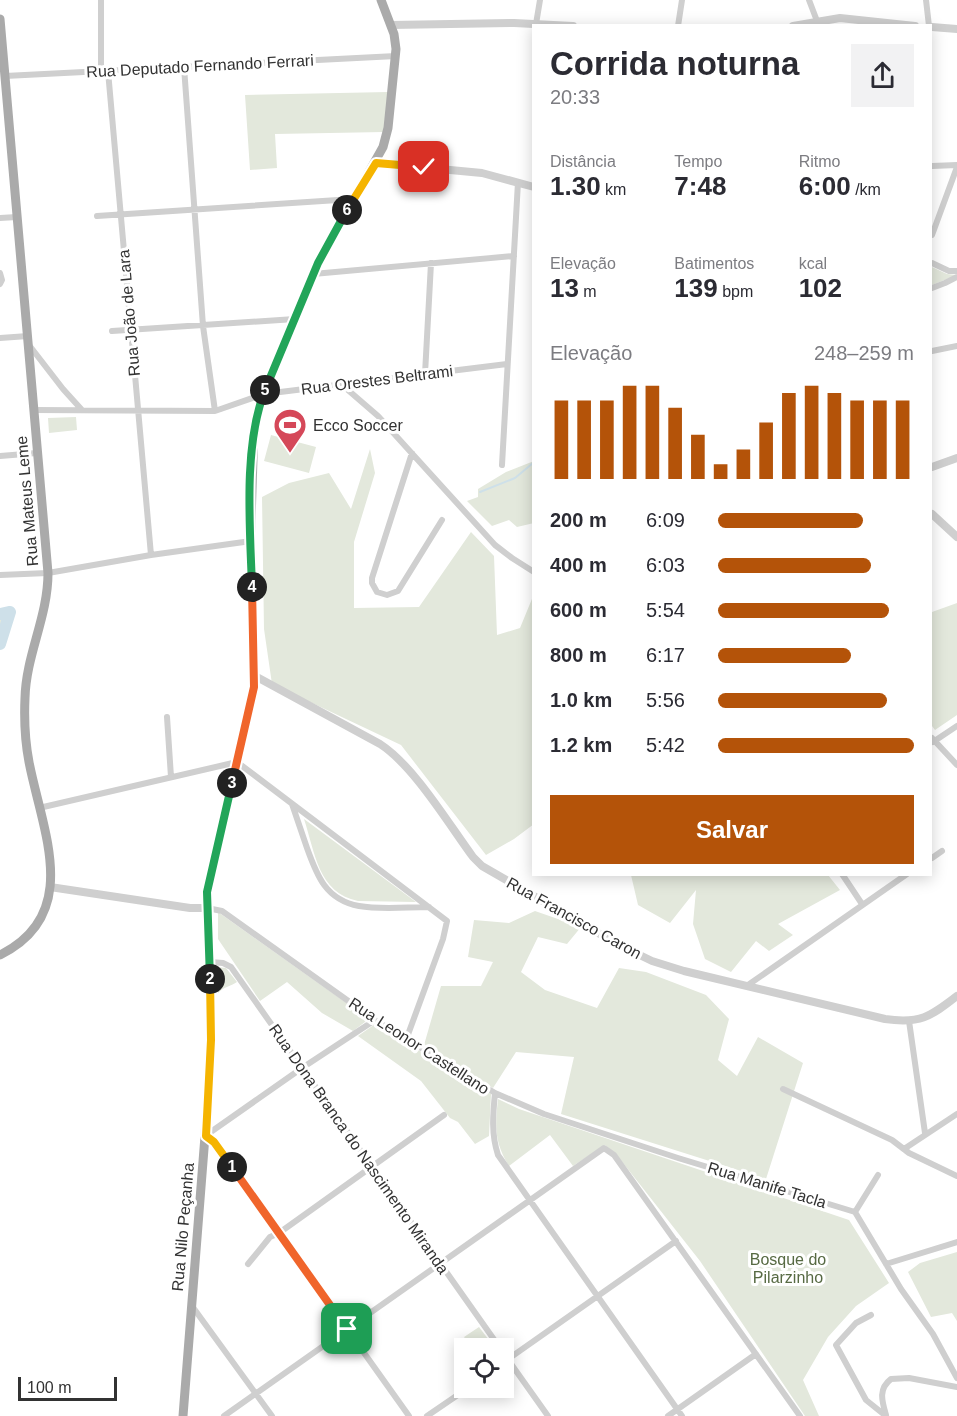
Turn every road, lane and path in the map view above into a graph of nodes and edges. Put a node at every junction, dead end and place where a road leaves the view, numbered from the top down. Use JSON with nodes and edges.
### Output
{"nodes":[{"id":1,"x":101,"y":0,"type":"edge"},
{"id":2,"x":381,"y":0,"type":"edge"},
{"id":3,"x":540,"y":0,"type":"edge"},
{"id":4,"x":682,"y":0,"type":"edge"},
{"id":5,"x":808,"y":0,"type":"edge"},
{"id":6,"x":926,"y":0,"type":"edge"},
{"id":7,"x":0,"y":19,"type":"edge"},
{"id":8,"x":817,"y":21,"type":"junction"},
{"id":9,"x":532,"y":24,"type":"edge"},
{"id":10,"x":536,"y":24,"type":"edge"},
{"id":11,"x":678,"y":24,"type":"edge"},
{"id":12,"x":803,"y":24,"type":"edge"},
{"id":13,"x":898,"y":24,"type":"edge"},
{"id":14,"x":930,"y":24,"type":"edge"},
{"id":15,"x":392,"y":25,"type":"junction"},
{"id":16,"x":932,"y":26,"type":"edge"},
{"id":17,"x":957,"y":29,"type":"edge"},
{"id":18,"x":396,"y":56,"type":"junction"},
{"id":19,"x":184,"y":67,"type":"junction"},
{"id":20,"x":104,"y":71,"type":"junction"},
{"id":21,"x":5,"y":76,"type":"junction"},
{"id":22,"x":376,"y":163,"type":"junction"},
{"id":23,"x":932,"y":166,"type":"edge"},
{"id":24,"x":957,"y":166,"type":"edge"},
{"id":25,"x":518,"y":182,"type":"junction"},
{"id":26,"x":532,"y":186,"type":"edge"},
{"id":27,"x":353,"y":199,"type":"junction"},
{"id":28,"x":195,"y":210,"type":"junction"},
{"id":29,"x":120,"y":215,"type":"junction"},
{"id":30,"x":97,"y":216,"type":"dead end"},
{"id":31,"x":17,"y":217,"type":"junction"},
{"id":32,"x":0,"y":218,"type":"edge"},
{"id":33,"x":932,"y":235,"type":"edge"},
{"id":34,"x":514,"y":256,"type":"junction"},
{"id":35,"x":932,"y":262,"type":"edge"},
{"id":36,"x":431,"y":263,"type":"junction"},
{"id":37,"x":957,"y":271,"type":"edge"},
{"id":38,"x":0,"y":273,"type":"edge"},
{"id":39,"x":313,"y":274,"type":"junction"},
{"id":40,"x":957,"y":277,"type":"edge"},
{"id":41,"x":0,"y":284,"type":"edge"},
{"id":42,"x":932,"y":288,"type":"edge"},
{"id":43,"x":295,"y":320,"type":"junction"},
{"id":44,"x":203,"y":326,"type":"junction"},
{"id":45,"x":131,"y":330,"type":"junction"},
{"id":46,"x":112,"y":332,"type":"dead end"},
{"id":47,"x":0,"y":338,"type":"edge"},
{"id":48,"x":28,"y":340,"type":"junction"},
{"id":49,"x":957,"y":346,"type":"edge"},
{"id":50,"x":932,"y":351,"type":"edge"},
{"id":51,"x":507,"y":364,"type":"junction"},
{"id":52,"x":425,"y":374,"type":"junction"},
{"id":53,"x":341,"y":384,"type":"junction"},
{"id":54,"x":264,"y":394,"type":"junction"},
{"id":55,"x":34,"y":410,"type":"junction"},
{"id":56,"x":82,"y":410,"type":"junction"},
{"id":57,"x":138,"y":411,"type":"junction"},
{"id":58,"x":215,"y":411,"type":"junction"},
{"id":59,"x":37,"y":453,"type":"junction"},
{"id":60,"x":412,"y":453,"type":"junction"},
{"id":61,"x":0,"y":456,"type":"edge"},
{"id":62,"x":957,"y":458,"type":"edge"},
{"id":63,"x":502,"y":465,"type":"dead end"},
{"id":64,"x":932,"y":467,"type":"edge"},
{"id":65,"x":932,"y":514,"type":"edge"},
{"id":66,"x":442,"y":520,"type":"dead end"},
{"id":67,"x":957,"y":537,"type":"edge"},
{"id":68,"x":251,"y":541,"type":"junction"},
{"id":69,"x":151,"y":555,"type":"junction"},
{"id":70,"x":532,"y":571,"type":"edge"},
{"id":71,"x":48,"y":573,"type":"junction"},
{"id":72,"x":0,"y":575,"type":"edge"},
{"id":73,"x":255,"y":676,"type":"junction"},
{"id":74,"x":167,"y":717,"type":"dead end"},
{"id":75,"x":957,"y":726,"type":"edge"},
{"id":76,"x":933,"y":741,"type":"edge"},
{"id":77,"x":237,"y":762,"type":"junction"},
{"id":78,"x":957,"y":765,"type":"edge"},
{"id":79,"x":171,"y":777,"type":"junction"},
{"id":80,"x":291,"y":803,"type":"junction"},
{"id":81,"x":39,"y":808,"type":"junction"},
{"id":82,"x":942,"y":851,"type":"dead end"},
{"id":83,"x":932,"y":858,"type":"edge"},
{"id":84,"x":843,"y":876,"type":"edge"},
{"id":85,"x":904,"y":876,"type":"edge"},
{"id":86,"x":51,"y":887,"type":"junction"},
{"id":87,"x":862,"y":904,"type":"junction"},
{"id":88,"x":429,"y":907,"type":"junction"},
{"id":89,"x":207,"y":908,"type":"junction"},
{"id":90,"x":0,"y":955,"type":"edge"},
{"id":91,"x":210,"y":962,"type":"junction"},
{"id":92,"x":748,"y":985,"type":"junction"},
{"id":93,"x":957,"y":996,"type":"edge"},
{"id":94,"x":375,"y":1020,"type":"junction"},
{"id":95,"x":909,"y":1021,"type":"junction"},
{"id":96,"x":406,"y":1040,"type":"junction"},
{"id":97,"x":302,"y":1068,"type":"junction"},
{"id":98,"x":783,"y":1089,"type":"dead end"},
{"id":99,"x":495,"y":1093,"type":"junction"},
{"id":100,"x":957,"y":1114,"type":"edge"},
{"id":101,"x":444,"y":1115,"type":"dead end"},
{"id":102,"x":926,"y":1133,"type":"junction"},
{"id":103,"x":206,"y":1136,"type":"junction"},
{"id":104,"x":904,"y":1149,"type":"junction"},
{"id":105,"x":372,"y":1166,"type":"junction"},
{"id":106,"x":878,"y":1175,"type":"dead end"},
{"id":107,"x":957,"y":1176,"type":"edge"},
{"id":108,"x":529,"y":1201,"type":"junction"},
{"id":109,"x":855,"y":1212,"type":"junction"},
{"id":110,"x":279,"y":1233,"type":"junction"},
{"id":111,"x":676,"y":1241,"type":"junction"},
{"id":112,"x":957,"y":1242,"type":"edge"},
{"id":113,"x":440,"y":1263,"type":"junction"},
{"id":114,"x":249,"y":1264,"type":"dead end"},
{"id":115,"x":886,"y":1264,"type":"junction"},
{"id":116,"x":597,"y":1296,"type":"junction"},
{"id":117,"x":192,"y":1305,"type":"junction"},
{"id":118,"x":871,"y":1315,"type":"dead end"},
{"id":119,"x":347,"y":1329,"type":"junction"},
{"id":120,"x":493,"y":1338,"type":"edge"},
{"id":121,"x":514,"y":1352,"type":"edge"},
{"id":122,"x":756,"y":1354,"type":"junction"},
{"id":123,"x":514,"y":1370,"type":"edge"},
{"id":124,"x":957,"y":1378,"type":"edge"},
{"id":125,"x":957,"y":1387,"type":"edge"},
{"id":126,"x":256,"y":1394,"type":"junction"},
{"id":127,"x":454,"y":1398,"type":"edge"},
{"id":128,"x":677,"y":1410,"type":"junction"},
{"id":129,"x":183,"y":1416,"type":"edge"},
{"id":130,"x":224,"y":1416,"type":"edge"},
{"id":131,"x":272,"y":1416,"type":"edge"},
{"id":132,"x":409,"y":1416,"type":"edge"},
{"id":133,"x":428,"y":1416,"type":"edge"},
{"id":134,"x":548,"y":1416,"type":"edge"},
{"id":135,"x":668,"y":1416,"type":"edge"},
{"id":136,"x":682,"y":1416,"type":"edge"},
{"id":137,"x":800,"y":1416,"type":"edge"},
{"id":138,"x":886,"y":1416,"type":"edge"}],
"edges":[{"from":1,"to":20,"type":"street","name":"Rua João de Lara"},
{"from":2,"to":15,"type":"main road","name":"Rua Nilo Peçanha"},
{"from":3,"to":10,"type":"street"},
{"from":4,"to":11,"type":"street"},
{"from":5,"to":8,"type":"street"},
{"from":6,"to":14,"type":"street"},
{"from":7,"to":21,"type":"main road","name":"Rua Mateus Leme"},
{"from":8,"to":12,"type":"street"},
{"from":8,"to":13,"type":"street"},
{"from":9,"to":15,"type":"street"},
{"from":15,"to":18,"type":"main road","name":"Rua Nilo Peçanha"},
{"from":16,"to":17,"type":"street"},
{"from":18,"to":19,"type":"street","name":"Rua Deputado Fernando Ferrari"},
{"from":18,"to":22,"type":"main road","name":"Rua Nilo Peçanha"},
{"from":19,"to":20,"type":"street","name":"Rua Deputado Fernando Ferrari"},
{"from":19,"to":28,"type":"street"},
{"from":20,"to":21,"type":"street","name":"Rua Deputado Fernando Ferrari"},
{"from":20,"to":29,"type":"street","name":"Rua João de Lara"},
{"from":21,"to":31,"type":"main road","name":"Rua Mateus Leme"},
{"from":22,"to":25,"type":"street"},
{"from":22,"to":27,"type":"main road","name":"Rua Nilo Peçanha"},
{"from":23,"to":24,"type":"street"},
{"from":24,"to":33,"type":"street"},
{"from":25,"to":26,"type":"street"},
{"from":25,"to":34,"type":"street"},
{"from":27,"to":28,"type":"street"},
{"from":27,"to":39,"type":"main road","name":"Rua Nilo Peçanha"},
{"from":28,"to":29,"type":"street"},
{"from":28,"to":44,"type":"street"},
{"from":29,"to":30,"type":"street"},
{"from":29,"to":45,"type":"street","name":"Rua João de Lara"},
{"from":31,"to":32,"type":"street"},
{"from":31,"to":48,"type":"main road","name":"Rua Mateus Leme"},
{"from":34,"to":36,"type":"street"},
{"from":34,"to":51,"type":"street"},
{"from":35,"to":37,"type":"street"},
{"from":36,"to":39,"type":"street"},
{"from":36,"to":52,"type":"street"},
{"from":38,"to":41,"type":"street"},
{"from":39,"to":43,"type":"main road","name":"Rua Nilo Peçanha"},
{"from":40,"to":42,"type":"street"},
{"from":43,"to":44,"type":"street"},
{"from":43,"to":54,"type":"main road","name":"Rua Nilo Peçanha"},
{"from":44,"to":45,"type":"street"},
{"from":44,"to":58,"type":"street"},
{"from":45,"to":46,"type":"street"},
{"from":45,"to":57,"type":"street","name":"Rua João de Lara"},
{"from":47,"to":48,"type":"street"},
{"from":48,"to":55,"type":"main road","name":"Rua Mateus Leme"},
{"from":48,"to":56,"type":"street"},
{"from":49,"to":50,"type":"street"},
{"from":51,"to":52,"type":"street","name":"Rua Orestes Beltrami"},
{"from":51,"to":63,"type":"street"},
{"from":52,"to":53,"type":"street","name":"Rua Orestes Beltrami"},
{"from":53,"to":54,"type":"street","name":"Rua Orestes Beltrami"},
{"from":53,"to":60,"type":"street"},
{"from":54,"to":58,"type":"street","name":"Rua Orestes Beltrami"},
{"from":54,"to":68,"type":"main road","name":"Rua Nilo Peçanha"},
{"from":55,"to":56,"type":"street","name":"Rua Orestes Beltrami"},
{"from":55,"to":59,"type":"main road","name":"Rua Mateus Leme"},
{"from":56,"to":57,"type":"street","name":"Rua Orestes Beltrami"},
{"from":57,"to":58,"type":"street","name":"Rua Orestes Beltrami"},
{"from":57,"to":69,"type":"street","name":"Rua João de Lara"},
{"from":59,"to":61,"type":"street"},
{"from":59,"to":71,"type":"main road","name":"Rua Mateus Leme"},
{"from":60,"to":66,"type":"street"},
{"from":60,"to":70,"type":"street"},
{"from":62,"to":64,"type":"street"},
{"from":65,"to":67,"type":"street"},
{"from":68,"to":69,"type":"street"},
{"from":68,"to":73,"type":"main road","name":"Rua Nilo Peçanha"},
{"from":69,"to":71,"type":"street"},
{"from":71,"to":72,"type":"street"},
{"from":71,"to":81,"type":"main road","name":"Rua Mateus Leme"},
{"from":73,"to":77,"type":"main road","name":"Rua Nilo Peçanha"},
{"from":73,"to":92,"type":"street","name":"Rua Francisco Caron"},
{"from":74,"to":79,"type":"street"},
{"from":75,"to":76,"type":"street"},
{"from":76,"to":78,"type":"street"},
{"from":77,"to":79,"type":"street"},
{"from":77,"to":80,"type":"street"},
{"from":77,"to":89,"type":"main road","name":"Rua Nilo Peçanha"},
{"from":79,"to":81,"type":"street"},
{"from":80,"to":88,"type":"street"},
{"from":80,"to":88,"type":"street"},
{"from":81,"to":86,"type":"main road","name":"Rua Mateus Leme"},
{"from":82,"to":83,"type":"street"},
{"from":84,"to":87,"type":"street"},
{"from":85,"to":87,"type":"street"},
{"from":86,"to":89,"type":"street"},
{"from":86,"to":90,"type":"main road","name":"Rua Mateus Leme"},
{"from":87,"to":92,"type":"street"},
{"from":88,"to":96,"type":"street"},
{"from":89,"to":91,"type":"main road","name":"Rua Nilo Peçanha"},
{"from":89,"to":94,"type":"street","name":"Rua Leonor Castellano"},
{"from":91,"to":97,"type":"street","name":"Rua Dona Branca do Nascimento Miranda"},
{"from":91,"to":103,"type":"main road","name":"Rua Nilo Peçanha"},
{"from":92,"to":95,"type":"street","name":"Rua Francisco Caron"},
{"from":93,"to":95,"type":"street","name":"Rua Francisco Caron"},
{"from":94,"to":96,"type":"street","name":"Rua Leonor Castellano"},
{"from":94,"to":97,"type":"street"},
{"from":95,"to":102,"type":"street"},
{"from":96,"to":99,"type":"street","name":"Rua Leonor Castellano"},
{"from":97,"to":103,"type":"street"},
{"from":97,"to":105,"type":"street","name":"Rua Dona Branca do Nascimento Miranda"},
{"from":98,"to":104,"type":"street"},
{"from":99,"to":108,"type":"street","name":"Rua Leonor Castellano"},
{"from":99,"to":109,"type":"street","name":"Rua Manife Tacla"},
{"from":100,"to":102,"type":"street"},
{"from":101,"to":105,"type":"street"},
{"from":102,"to":104,"type":"street"},
{"from":103,"to":110,"type":"street"},
{"from":103,"to":117,"type":"main road","name":"Rua Nilo Peçanha"},
{"from":104,"to":107,"type":"street"},
{"from":105,"to":110,"type":"street"},
{"from":105,"to":113,"type":"street","name":"Rua Dona Branca do Nascimento Miranda"},
{"from":106,"to":109,"type":"street"},
{"from":108,"to":111,"type":"street"},
{"from":108,"to":113,"type":"street"},
{"from":108,"to":116,"type":"street","name":"Rua Leonor Castellano"},
{"from":109,"to":115,"type":"street"},
{"from":110,"to":114,"type":"street"},
{"from":110,"to":119,"type":"street"},
{"from":111,"to":116,"type":"street"},
{"from":111,"to":122,"type":"street"},
{"from":112,"to":115,"type":"street"},
{"from":113,"to":119,"type":"street"},
{"from":113,"to":120,"type":"street","name":"Rua Dona Branca do Nascimento Miranda"},
{"from":115,"to":124,"type":"street"},
{"from":116,"to":121,"type":"street"},
{"from":116,"to":128,"type":"street","name":"Rua Leonor Castellano"},
{"from":117,"to":126,"type":"street"},
{"from":117,"to":129,"type":"main road","name":"Rua Nilo Peçanha"},
{"from":118,"to":138,"type":"street"},
{"from":119,"to":126,"type":"street"},
{"from":119,"to":132,"type":"street"},
{"from":122,"to":128,"type":"street"},
{"from":122,"to":137,"type":"street"},
{"from":123,"to":134,"type":"street"},
{"from":125,"to":138,"type":"street"},
{"from":126,"to":130,"type":"street"},
{"from":126,"to":131,"type":"street"},
{"from":127,"to":133,"type":"street"},
{"from":128,"to":135,"type":"street"},
{"from":128,"to":136,"type":"street","name":"Rua Leonor Castellano"}]}
